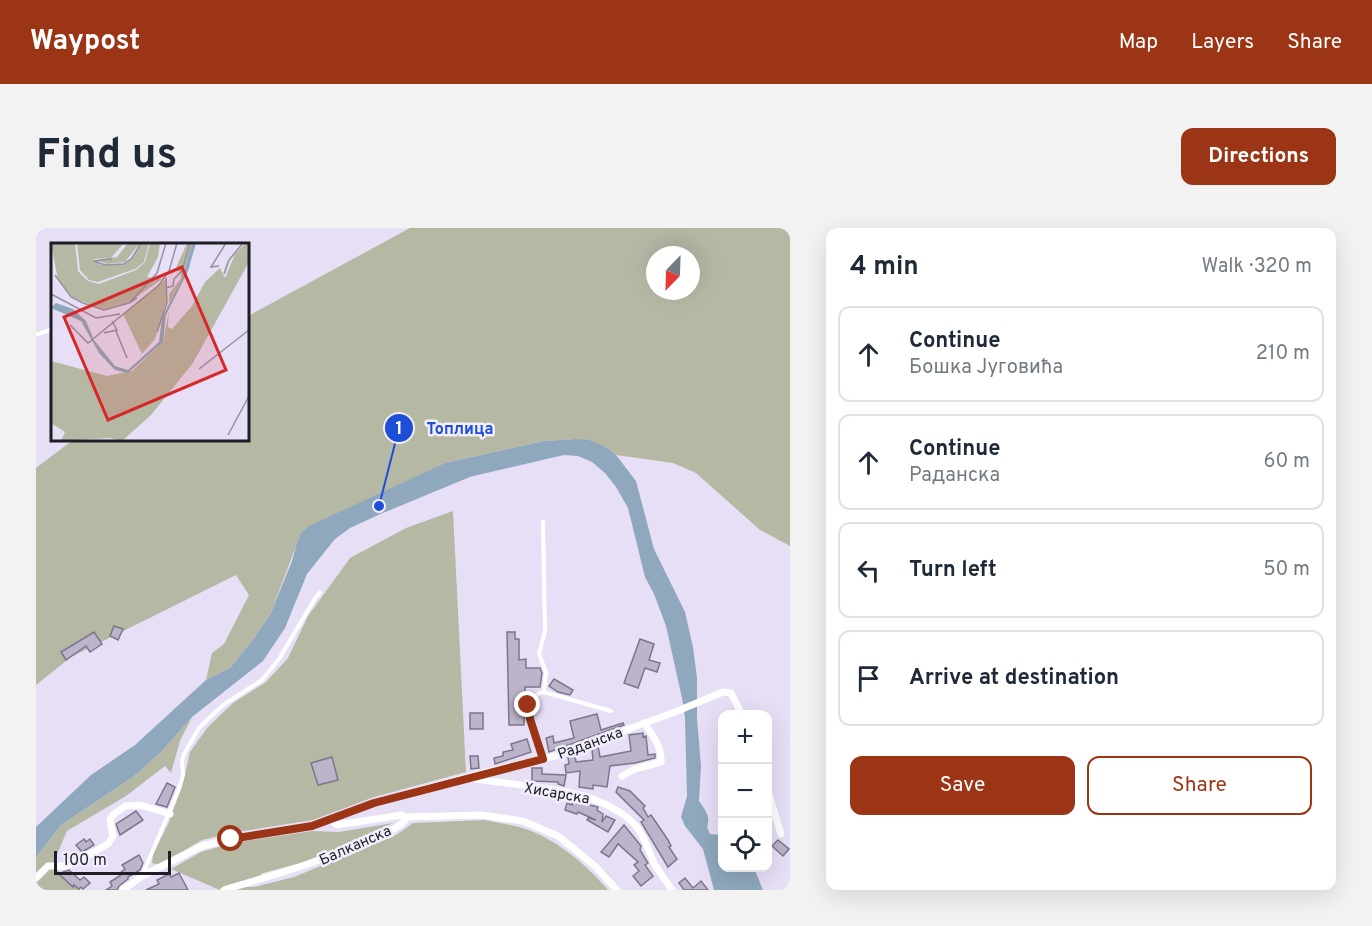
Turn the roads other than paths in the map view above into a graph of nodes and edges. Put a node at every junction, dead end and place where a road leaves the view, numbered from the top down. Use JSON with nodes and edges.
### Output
{"nodes":[{"id":1,"x":51,"y":328,"type":"edge"},
{"id":2,"x":36,"y":335,"type":"edge"},
{"id":3,"x":543,"y":522,"type":"dead end"},
{"id":4,"x":320,"y":592,"type":"dead end"},
{"id":5,"x":544,"y":692,"type":"junction"},
{"id":6,"x":740,"y":710,"type":"edge"},
{"id":7,"x":611,"y":711,"type":"dead end"},
{"id":8,"x":644,"y":723,"type":"junction"},
{"id":9,"x":543,"y":759,"type":"junction"},
{"id":10,"x":622,"y":776,"type":"dead end"},
{"id":11,"x":469,"y":778,"type":"junction"},
{"id":12,"x":772,"y":804,"type":"edge"},
{"id":13,"x":170,"y":814,"type":"junction"},
{"id":14,"x":405,"y":817,"type":"junction"},
{"id":15,"x":330,"y":820,"type":"junction"},
{"id":16,"x":781,"y":834,"type":"dead end"},
{"id":17,"x":142,"y":876,"type":"junction"},
{"id":18,"x":36,"y":878,"type":"edge"},
{"id":19,"x":123,"y":890,"type":"edge"},
{"id":20,"x":224,"y":890,"type":"edge"},
{"id":21,"x":616,"y":890,"type":"edge"},
{"id":22,"x":672,"y":890,"type":"edge"}],
"edges":[{"from":1,"to":2,"type":"lane"},
{"from":3,"to":5,"type":"lane"},
{"from":4,"to":13,"type":"lane"},
{"from":5,"to":7,"type":"lane"},
{"from":5,"to":9,"type":"lane"},
{"from":6,"to":8,"type":"street","name":"Раданска"},
{"from":8,"to":9,"type":"street","name":"Раданска"},
{"from":8,"to":10,"type":"street"},
{"from":9,"to":11,"type":"street","name":"Раданска"},
{"from":11,"to":15,"type":"street","name":"Раданска"},
{"from":11,"to":22,"type":"street","name":"Хисарска"},
{"from":12,"to":16,"type":"street"},
{"from":13,"to":17,"type":"lane"},
{"from":13,"to":18,"type":"street"},
{"from":14,"to":15,"type":"street","name":"Балканска"},
{"from":14,"to":20,"type":"street","name":"Балканска"},
{"from":14,"to":21,"type":"street"},
{"from":15,"to":17,"type":"street"},
{"from":17,"to":19,"type":"street"}]}
